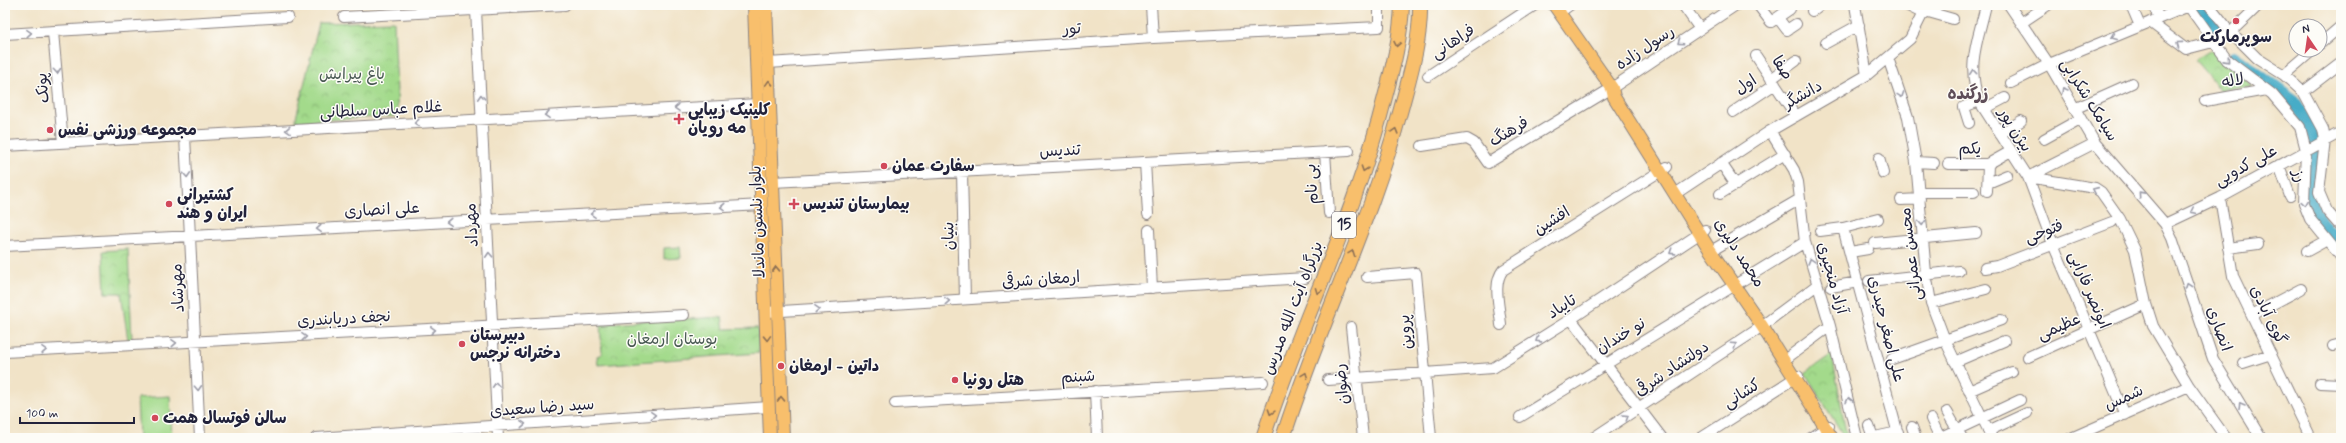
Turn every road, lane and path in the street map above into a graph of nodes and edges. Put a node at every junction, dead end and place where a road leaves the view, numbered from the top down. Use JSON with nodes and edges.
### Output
{"nodes":[{"id":1,"x":565,"y":5,"type":"edge"},
{"id":2,"x":754,"y":5,"type":"edge"},
{"id":3,"x":766,"y":5,"type":"edge"},
{"id":4,"x":1151,"y":5,"type":"edge"},
{"id":5,"x":1380,"y":5,"type":"edge"},
{"id":6,"x":1402,"y":5,"type":"edge"},
{"id":7,"x":1420,"y":5,"type":"edge"},
{"id":8,"x":1535,"y":5,"type":"edge"},
{"id":9,"x":1570,"y":5,"type":"edge"},
{"id":10,"x":1683,"y":5,"type":"edge"},
{"id":11,"x":1736,"y":5,"type":"edge"},
{"id":12,"x":1758,"y":5,"type":"edge"},
{"id":13,"x":1855,"y":5,"type":"edge"},
{"id":14,"x":1906,"y":5,"type":"edge"},
{"id":15,"x":1986,"y":5,"type":"edge"},
{"id":16,"x":2009,"y":5,"type":"edge"},
{"id":17,"x":2048,"y":5,"type":"edge"},
{"id":18,"x":2131,"y":5,"type":"edge"},
{"id":19,"x":2153,"y":5,"type":"edge"},
{"id":20,"x":2209,"y":5,"type":"edge"},
{"id":21,"x":2259,"y":5,"type":"edge"},
{"id":22,"x":2188,"y":6,"type":"edge"},
{"id":23,"x":1556,"y":9,"type":"edge"},
{"id":24,"x":1790,"y":9,"type":"dead end"},
{"id":25,"x":476,"y":10,"type":"junction"},
{"id":26,"x":1925,"y":10,"type":"edge"},
{"id":27,"x":288,"y":17,"type":"dead end"},
{"id":28,"x":344,"y":17,"type":"dead end"},
{"id":29,"x":1778,"y":18,"type":"junction"},
{"id":30,"x":1953,"y":19,"type":"dead end"},
{"id":31,"x":2150,"y":22,"type":"junction"},
{"id":32,"x":2021,"y":23,"type":"junction"},
{"id":33,"x":1796,"y":24,"type":"dead end"},
{"id":34,"x":1859,"y":25,"type":"junction"},
{"id":35,"x":2341,"y":26,"type":"edge"},
{"id":36,"x":1700,"y":29,"type":"junction"},
{"id":37,"x":2230,"y":31,"type":"junction"},
{"id":38,"x":53,"y":32,"type":"junction"},
{"id":39,"x":5,"y":34,"type":"edge"},
{"id":40,"x":2328,"y":37,"type":"edge"},
{"id":41,"x":1153,"y":38,"type":"junction"},
{"id":42,"x":2213,"y":42,"type":"junction"},
{"id":43,"x":1826,"y":43,"type":"dead end"},
{"id":44,"x":1756,"y":56,"type":"dead end"},
{"id":45,"x":1888,"y":58,"type":"junction"},
{"id":46,"x":2304,"y":58,"type":"edge"},
{"id":47,"x":1796,"y":62,"type":"dead end"},
{"id":48,"x":768,"y":63,"type":"junction"},
{"id":49,"x":2341,"y":63,"type":"edge"},
{"id":50,"x":2049,"y":64,"type":"junction"},
{"id":51,"x":1867,"y":75,"type":"junction"},
{"id":52,"x":2284,"y":75,"type":"junction"},
{"id":53,"x":1428,"y":76,"type":"dead end"},
{"id":54,"x":1773,"y":81,"type":"junction"},
{"id":55,"x":2011,"y":83,"type":"dead end"},
{"id":56,"x":2132,"y":83,"type":"dead end"},
{"id":57,"x":1612,"y":88,"type":"junction"},
{"id":58,"x":2266,"y":90,"type":"junction"},
{"id":59,"x":2303,"y":92,"type":"junction"},
{"id":60,"x":2005,"y":98,"type":"dead end"},
{"id":61,"x":2205,"y":101,"type":"dead end"},
{"id":62,"x":758,"y":104,"type":"junction"},
{"id":63,"x":1982,"y":105,"type":"junction"},
{"id":64,"x":2074,"y":109,"type":"junction"},
{"id":65,"x":1733,"y":112,"type":"dead end"},
{"id":66,"x":1796,"y":116,"type":"junction"},
{"id":67,"x":482,"y":119,"type":"junction"},
{"id":68,"x":2080,"y":119,"type":"junction"},
{"id":69,"x":2021,"y":121,"type":"dead end"},
{"id":70,"x":1969,"y":123,"type":"dead end"},
{"id":71,"x":1770,"y":131,"type":"junction"},
{"id":72,"x":2341,"y":132,"type":"edge"},
{"id":73,"x":2000,"y":134,"type":"junction"},
{"id":74,"x":185,"y":136,"type":"junction"},
{"id":75,"x":2044,"y":139,"type":"dead end"},
{"id":76,"x":2325,"y":140,"type":"junction"},
{"id":77,"x":63,"y":142,"type":"junction"},
{"id":78,"x":2096,"y":143,"type":"junction"},
{"id":79,"x":5,"y":146,"type":"edge"},
{"id":80,"x":1422,"y":146,"type":"dead end"},
{"id":81,"x":2306,"y":150,"type":"junction"},
{"id":82,"x":1349,"y":151,"type":"dead end"},
{"id":83,"x":2011,"y":151,"type":"junction"},
{"id":84,"x":1325,"y":152,"type":"junction"},
{"id":85,"x":1785,"y":154,"type":"junction"},
{"id":86,"x":1879,"y":158,"type":"dead end"},
{"id":87,"x":1145,"y":162,"type":"junction"},
{"id":88,"x":1916,"y":162,"type":"junction"},
{"id":89,"x":1721,"y":163,"type":"junction"},
{"id":90,"x":1934,"y":163,"type":"dead end"},
{"id":91,"x":1948,"y":164,"type":"dead end"},
{"id":92,"x":1988,"y":164,"type":"junction"},
{"id":93,"x":2279,"y":165,"type":"junction"},
{"id":94,"x":1664,"y":169,"type":"junction"},
{"id":95,"x":962,"y":172,"type":"junction"},
{"id":96,"x":1883,"y":173,"type":"dead end"},
{"id":97,"x":2007,"y":175,"type":"dead end"},
{"id":98,"x":2028,"y":177,"type":"junction"},
{"id":99,"x":773,"y":182,"type":"junction"},
{"id":100,"x":1736,"y":184,"type":"junction"},
{"id":101,"x":1678,"y":192,"type":"junction"},
{"id":102,"x":1974,"y":192,"type":"dead end"},
{"id":103,"x":1720,"y":194,"type":"dead end"},
{"id":104,"x":1920,"y":196,"type":"junction"},
{"id":105,"x":2290,"y":196,"type":"dead end"},
{"id":106,"x":2220,"y":198,"type":"junction"},
{"id":107,"x":1800,"y":199,"type":"junction"},
{"id":108,"x":1901,"y":200,"type":"dead end"},
{"id":109,"x":762,"y":205,"type":"junction"},
{"id":110,"x":1329,"y":213,"type":"dead end"},
{"id":111,"x":1148,"y":214,"type":"dead end"},
{"id":112,"x":1878,"y":219,"type":"dead end"},
{"id":113,"x":487,"y":220,"type":"junction"},
{"id":114,"x":2116,"y":221,"type":"junction"},
{"id":115,"x":2340,"y":223,"type":"edge"},
{"id":116,"x":2165,"y":224,"type":"junction"},
{"id":117,"x":1843,"y":228,"type":"junction"},
{"id":118,"x":1149,"y":230,"type":"dead end"},
{"id":119,"x":1820,"y":231,"type":"dead end"},
{"id":120,"x":1702,"y":232,"type":"junction"},
{"id":121,"x":1976,"y":233,"type":"dead end"},
{"id":122,"x":190,"y":236,"type":"junction"},
{"id":123,"x":1923,"y":238,"type":"junction"},
{"id":124,"x":2326,"y":240,"type":"junction"},
{"id":125,"x":1805,"y":242,"type":"junction"},
{"id":126,"x":2053,"y":244,"type":"junction"},
{"id":127,"x":2258,"y":244,"type":"dead end"},
{"id":128,"x":5,"y":246,"type":"edge"},
{"id":129,"x":2228,"y":248,"type":"junction"},
{"id":130,"x":1713,"y":249,"type":"junction"},
{"id":131,"x":2307,"y":251,"type":"dead end"},
{"id":132,"x":1850,"y":252,"type":"junction"},
{"id":133,"x":2341,"y":257,"type":"edge"},
{"id":134,"x":1986,"y":268,"type":"dead end"},
{"id":135,"x":1959,"y":271,"type":"dead end"},
{"id":136,"x":1926,"y":273,"type":"junction"},
{"id":137,"x":1367,"y":277,"type":"dead end"},
{"id":138,"x":1305,"y":278,"type":"dead end"},
{"id":139,"x":1869,"y":281,"type":"dead end"},
{"id":140,"x":1858,"y":282,"type":"junction"},
{"id":141,"x":1736,"y":284,"type":"junction"},
{"id":142,"x":1818,"y":285,"type":"junction"},
{"id":143,"x":1831,"y":287,"type":"dead end"},
{"id":144,"x":1152,"y":288,"type":"junction"},
{"id":145,"x":1986,"y":289,"type":"dead end"},
{"id":146,"x":2301,"y":289,"type":"dead end"},
{"id":147,"x":965,"y":299,"type":"junction"},
{"id":148,"x":1931,"y":303,"type":"junction"},
{"id":149,"x":2146,"y":304,"type":"junction"},
{"id":150,"x":772,"y":311,"type":"junction"},
{"id":151,"x":684,"y":315,"type":"dead end"},
{"id":152,"x":2252,"y":315,"type":"junction"},
{"id":153,"x":1571,"y":320,"type":"junction"},
{"id":154,"x":2001,"y":320,"type":"dead end"},
{"id":155,"x":1764,"y":324,"type":"junction"},
{"id":156,"x":1502,"y":325,"type":"dead end"},
{"id":157,"x":1830,"y":326,"type":"junction"},
{"id":158,"x":493,"y":327,"type":"junction"},
{"id":159,"x":1351,"y":327,"type":"dead end"},
{"id":160,"x":2090,"y":330,"type":"junction"},
{"id":161,"x":1945,"y":340,"type":"junction"},
{"id":162,"x":2004,"y":341,"type":"dead end"},
{"id":163,"x":195,"y":342,"type":"junction"},
{"id":164,"x":5,"y":352,"type":"edge"},
{"id":165,"x":2271,"y":354,"type":"junction"},
{"id":166,"x":2028,"y":357,"type":"dead end"},
{"id":167,"x":1787,"y":358,"type":"junction"},
{"id":168,"x":1892,"y":359,"type":"dead end"},
{"id":169,"x":1955,"y":362,"type":"junction"},
{"id":170,"x":2242,"y":363,"type":"dead end"},
{"id":171,"x":1605,"y":364,"type":"junction"},
{"id":172,"x":2012,"y":372,"type":"dead end"},
{"id":173,"x":1424,"y":373,"type":"junction"},
{"id":174,"x":1796,"y":377,"type":"junction"},
{"id":175,"x":1356,"y":378,"type":"junction"},
{"id":176,"x":1328,"y":380,"type":"dead end"},
{"id":177,"x":1263,"y":382,"type":"dead end"},
{"id":178,"x":2320,"y":382,"type":"dead end"},
{"id":179,"x":2341,"y":384,"type":"edge"},
{"id":180,"x":2189,"y":386,"type":"junction"},
{"id":181,"x":1969,"y":391,"type":"junction"},
{"id":182,"x":1095,"y":392,"type":"junction"},
{"id":183,"x":2020,"y":400,"type":"dead end"},
{"id":184,"x":895,"y":403,"type":"dead end"},
{"id":185,"x":769,"y":408,"type":"junction"},
{"id":186,"x":1639,"y":408,"type":"junction"},
{"id":187,"x":1948,"y":412,"type":"dead end"},
{"id":188,"x":2027,"y":413,"type":"dead end"},
{"id":189,"x":2124,"y":415,"type":"junction"},
{"id":190,"x":1520,"y":417,"type":"dead end"},
{"id":191,"x":1982,"y":418,"type":"junction"},
{"id":192,"x":1931,"y":419,"type":"dead end"},
{"id":193,"x":498,"y":426,"type":"junction"},
{"id":194,"x":1870,"y":426,"type":"dead end"},
{"id":195,"x":1912,"y":428,"type":"dead end"},
{"id":196,"x":1829,"y":431,"type":"edge"},
{"id":197,"x":1959,"y":434,"type":"edge"},
{"id":198,"x":1898,"y":435,"type":"edge"},
{"id":199,"x":1990,"y":436,"type":"edge"},
{"id":200,"x":200,"y":438,"type":"edge"},
{"id":201,"x":316,"y":438,"type":"edge"},
{"id":202,"x":498,"y":438,"type":"edge"},
{"id":203,"x":770,"y":438,"type":"edge"},
{"id":204,"x":783,"y":438,"type":"edge"},
{"id":205,"x":1097,"y":438,"type":"edge"},
{"id":206,"x":1263,"y":438,"type":"edge"},
{"id":207,"x":1283,"y":438,"type":"edge"},
{"id":208,"x":1362,"y":438,"type":"edge"},
{"id":209,"x":1431,"y":438,"type":"edge"},
{"id":210,"x":1593,"y":438,"type":"edge"},
{"id":211,"x":1662,"y":438,"type":"edge"},
{"id":212,"x":1701,"y":438,"type":"edge"},
{"id":213,"x":1811,"y":438,"type":"edge"},
{"id":214,"x":1836,"y":438,"type":"edge"},
{"id":215,"x":1857,"y":438,"type":"edge"},
{"id":216,"x":1871,"y":438,"type":"edge"},
{"id":217,"x":1916,"y":438,"type":"edge"},
{"id":218,"x":1940,"y":438,"type":"edge"},
{"id":219,"x":2071,"y":438,"type":"edge"},
{"id":220,"x":2226,"y":438,"type":"edge"},
{"id":221,"x":2261,"y":438,"type":"edge"},
{"id":222,"x":2311,"y":438,"type":"edge"}],
"edges":[{"from":1,"to":25,"type":"street"},
{"from":2,"to":62,"type":"main road","name":"بلوار نلسون ماندلا"},
{"from":3,"to":48,"type":"main road","name":"بلوار نلسون ماندلا"},
{"from":4,"to":41,"type":"street"},
{"from":5,"to":41,"type":"street","name":"تور"},
{"from":6,"to":206,"type":"highway","name":"بزرگراه آیت الله مدرس","number":"15","one_way":true},
{"from":207,"to":7,"type":"highway","number":"15","one_way":true},
{"from":8,"to":53,"type":"street","name":"فراهانی"},
{"from":9,"to":23,"type":"street"},
{"from":10,"to":36,"type":"street"},
{"from":11,"to":36,"type":"street","name":"رسول زاده"},
{"from":12,"to":29,"type":"street"},
{"from":13,"to":34,"type":"street"},
{"from":14,"to":26,"type":"street"},
{"from":63,"to":15,"type":"street","name":"بیژن پور","one_way":true},
{"from":16,"to":32,"type":"street","name":"سیامک شکرابی"},
{"from":17,"to":32,"type":"street"},
{"from":18,"to":31,"type":"street"},
{"from":19,"to":31,"type":"street"},
{"from":20,"to":37,"type":"street"},
{"from":21,"to":37,"type":"street"},
{"from":22,"to":31,"type":"street"},
{"from":22,"to":42,"type":"street"},
{"from":23,"to":57,"type":"main road","name":"محمد دلیری"},
{"from":24,"to":29,"type":"street"},
{"from":25,"to":28,"type":"street"},
{"from":67,"to":25,"type":"street","name":"مهرداد","one_way":true},
{"from":26,"to":30,"type":"street"},
{"from":26,"to":45,"type":"street","name":"دانشگر"},
{"from":27,"to":38,"type":"street"},
{"from":29,"to":33,"type":"street"},
{"from":42,"to":31,"type":"street","one_way":true},
{"from":31,"to":50,"type":"street","one_way":true},
{"from":32,"to":50,"type":"street","name":"سیامک شکرابی"},
{"from":34,"to":43,"type":"street"},
{"from":34,"to":51,"type":"street"},
{"from":35,"to":40,"type":"street"},
{"from":36,"to":57,"type":"street","name":"رسول زاده","one_way":true},
{"from":37,"to":42,"type":"street"},
{"from":37,"to":52,"type":"street"},
{"from":39,"to":38,"type":"street","one_way":true},
{"from":38,"to":77,"type":"street","name":"پونک","one_way":true},
{"from":41,"to":48,"type":"street","name":"تور"},
{"from":42,"to":58,"type":"street","one_way":true},
{"from":44,"to":54,"type":"street","name":"صفا"},
{"from":45,"to":51,"type":"street","name":"دانشگر"},
{"from":45,"to":88,"type":"street","name":"محسن عمرانی","one_way":true},
{"from":46,"to":52,"type":"street"},
{"from":47,"to":54,"type":"street","name":"اول"},
{"from":99,"to":48,"type":"main road","name":"بلوار نلسون ماندلا","one_way":true},
{"from":49,"to":59,"type":"street"},
{"from":50,"to":55,"type":"street"},
{"from":64,"to":50,"type":"street","name":"سیامک شکرابی","one_way":true},
{"from":51,"to":66,"type":"street","name":"دانشگر"},
{"from":52,"to":59,"type":"street"},
{"from":54,"to":65,"type":"street","name":"اول"},
{"from":54,"to":66,"type":"street","name":"صفا"},
{"from":56,"to":64,"type":"street"},
{"from":57,"to":80,"type":"street","name":"فرهنگ"},
{"from":57,"to":94,"type":"main road","name":"محمد دلیری"},
{"from":58,"to":61,"type":"street","name":"لاله"},
{"from":58,"to":81,"type":"street"},
{"from":59,"to":76,"type":"street"},
{"from":60,"to":63,"type":"street"},
{"from":62,"to":67,"type":"street","name":"غلام عباس سلطانی","one_way":true},
{"from":62,"to":109,"type":"main road","name":"بلوار نلسون ماندلا"},
{"from":63,"to":70,"type":"street"},
{"from":63,"to":73,"type":"street","name":"بیژن پور"},
{"from":64,"to":68,"type":"street","name":"سیامک شکرابی"},
{"from":66,"to":71,"type":"street","name":"دانشگر"},
{"from":67,"to":74,"type":"street","name":"غلام عباس سلطانی","one_way":true},
{"from":67,"to":113,"type":"street","name":"مهرداد"},
{"from":68,"to":75,"type":"street"},
{"from":68,"to":78,"type":"street","name":"سیامک شکرابی"},
{"from":69,"to":73,"type":"street"},
{"from":71,"to":85,"type":"street","name":"آزاد منجیری"},
{"from":71,"to":89,"type":"street","name":"دانشگر"},
{"from":72,"to":76,"type":"street","name":"علی کدویی"},
{"from":73,"to":83,"type":"street","name":"بیژن پور"},
{"from":74,"to":77,"type":"street","name":"غلام عباس سلطانی"},
{"from":74,"to":122,"type":"street","name":"مهرشاد","one_way":true},
{"from":76,"to":81,"type":"street","name":"علی کدویی"},
{"from":76,"to":115,"type":"street"},
{"from":77,"to":79,"type":"street","name":"غلام عباس سلطانی"},
{"from":78,"to":98,"type":"street"},
{"from":116,"to":78,"type":"street","name":"سیامک شکرابی","one_way":true},
{"from":81,"to":93,"type":"street","name":"علی کدویی"},
{"from":81,"to":124,"type":"street","one_way":true},
{"from":82,"to":84,"type":"street","name":"تندیس"},
{"from":83,"to":92,"type":"street"},
{"from":83,"to":98,"type":"street","name":"بیژن پور"},
{"from":84,"to":87,"type":"street","name":"تندیس"},
{"from":84,"to":110,"type":"street","name":"بی نام"},
{"from":85,"to":100,"type":"street"},
{"from":85,"to":107,"type":"street","name":"آزاد منجیری"},
{"from":86,"to":96,"type":"street"},
{"from":87,"to":95,"type":"street","name":"تندیس"},
{"from":87,"to":111,"type":"street"},
{"from":88,"to":90,"type":"street"},
{"from":88,"to":104,"type":"street","name":"محسن عمرانی"},
{"from":89,"to":100,"type":"street"},
{"from":89,"to":101,"type":"street","name":"دانشگر"},
{"from":91,"to":92,"type":"street","name":"یکم"},
{"from":92,"to":97,"type":"street","name":"یکم"},
{"from":93,"to":105,"type":"street","name":"رز"},
{"from":93,"to":106,"type":"street","name":"علی کدویی"},
{"from":94,"to":101,"type":"main road","name":"محمد دلیری"},
{"from":94,"to":156,"type":"street","name":"افشین"},
{"from":95,"to":99,"type":"street","name":"تندیس"},
{"from":95,"to":147,"type":"street","name":"بنیان"},
{"from":114,"to":98,"type":"street","one_way":true},
{"from":98,"to":126,"type":"street","name":"ابونصر فارابی"},
{"from":150,"to":99,"type":"main road","name":"بلوار نلسون ماندلا","one_way":true},
{"from":100,"to":103,"type":"street"},
{"from":101,"to":120,"type":"main road","name":"محمد دلیری"},
{"from":102,"to":104,"type":"street"},
{"from":104,"to":108,"type":"street"},
{"from":104,"to":123,"type":"street","name":"محسن عمرانی","one_way":true},
{"from":106,"to":116,"type":"street","name":"علی کدویی","one_way":true},
{"from":106,"to":129,"type":"street","name":"گوی آبادی"},
{"from":107,"to":125,"type":"street","name":"آزاد منجیری"},
{"from":107,"to":130,"type":"street"},
{"from":109,"to":113,"type":"street","name":"علی انصاری","one_way":true},
{"from":109,"to":150,"type":"main road","name":"بلوار نلسون ماندلا"},
{"from":112,"to":117,"type":"street"},
{"from":113,"to":122,"type":"street","name":"علی انصاری","one_way":true},
{"from":158,"to":113,"type":"street","name":"مهرداد","one_way":true},
{"from":114,"to":126,"type":"street","name":"فتوحی"},
{"from":114,"to":149,"type":"street"},
{"from":221,"to":116,"type":"street","name":"انصاری","one_way":true},
{"from":117,"to":119,"type":"street"},
{"from":117,"to":132,"type":"street","name":"علی اصغر حیدری"},
{"from":118,"to":144,"type":"street"},
{"from":120,"to":130,"type":"main road","name":"محمد دلیری"},
{"from":120,"to":153,"type":"street","name":"تایباد","one_way":true},
{"from":121,"to":123,"type":"street"},
{"from":122,"to":128,"type":"street","name":"علی انصاری"},
{"from":122,"to":163,"type":"street","name":"مهرشاد"},
{"from":123,"to":132,"type":"street"},
{"from":123,"to":136,"type":"street","name":"محسن عمرانی"},
{"from":124,"to":131,"type":"street"},
{"from":124,"to":133,"type":"street"},
{"from":125,"to":141,"type":"street","name":"نو خندان"},
{"from":142,"to":125,"type":"street","name":"آزاد منجیری","one_way":true},
{"from":126,"to":134,"type":"street","name":"فتوحی"},
{"from":126,"to":160,"type":"street","name":"ابونصر فارابی"},
{"from":127,"to":129,"type":"street"},
{"from":129,"to":152,"type":"street","name":"گوی آبادی"},
{"from":130,"to":141,"type":"main road","name":"محمد دلیری"},
{"from":132,"to":140,"type":"street","name":"علی اصغر حیدری"},
{"from":135,"to":136,"type":"street"},
{"from":136,"to":139,"type":"street"},
{"from":136,"to":148,"type":"street","name":"محسن عمرانی"},
{"from":137,"to":173,"type":"street","name":"پروین"},
{"from":138,"to":144,"type":"street","name":"ارمغان شرقی"},
{"from":140,"to":143,"type":"street"},
{"from":140,"to":198,"type":"street","name":"علی اصغر حیدری"},
{"from":141,"to":155,"type":"main road","name":"محمد دلیری"},
{"from":141,"to":171,"type":"street","name":"نو خندان"},
{"from":142,"to":155,"type":"street","name":"دولتشاد شرقی"},
{"from":142,"to":157,"type":"street","name":"آزاد منجیری"},
{"from":144,"to":147,"type":"street","name":"ارمغان شرقی"},
{"from":145,"to":148,"type":"street"},
{"from":146,"to":152,"type":"street"},
{"from":150,"to":147,"type":"street","name":"ارمغان شرقی","one_way":true},
{"from":148,"to":161,"type":"street","name":"محسن عمرانی"},
{"from":149,"to":160,"type":"street","name":"عظیمی"},
{"from":149,"to":180,"type":"street"},
{"from":150,"to":185,"type":"main road","name":"بلوار نلسون ماندلا","one_way":true},
{"from":204,"to":150,"type":"main road","name":"بلوار نلسون ماندلا","one_way":true},
{"from":151,"to":158,"type":"street","name":"نجف دریابندری"},
{"from":152,"to":165,"type":"street","name":"گوی آبادی"},
{"from":153,"to":171,"type":"street"},
{"from":153,"to":173,"type":"street","name":"تایباد","one_way":true},
{"from":154,"to":161,"type":"street"},
{"from":155,"to":167,"type":"main road","name":"محمد دلیری"},
{"from":155,"to":174,"type":"main road","name":"محمد دلیری"},
{"from":186,"to":155,"type":"street","name":"دولتشاد شرقی","one_way":true},
{"from":157,"to":167,"type":"street"},
{"from":215,"to":157,"type":"street","name":"آزاد منجیری","one_way":true},
{"from":163,"to":158,"type":"street","name":"نجف دریابندری","one_way":true},
{"from":193,"to":158,"type":"street","name":"مهرداد","one_way":true},
{"from":159,"to":175,"type":"street","name":"رضوان"},
{"from":160,"to":166,"type":"street","name":"عظیمی"},
{"from":160,"to":189,"type":"street","name":"ابونصر فارابی"},
{"from":161,"to":168,"type":"street"},
{"from":161,"to":169,"type":"street","name":"محسن عمرانی"},
{"from":162,"to":169,"type":"street"},
{"from":164,"to":163,"type":"street","name":"نجف دریابندری","one_way":true},
{"from":163,"to":200,"type":"street","name":"مهرشاد","one_way":true},
{"from":165,"to":170,"type":"street"},
{"from":165,"to":222,"type":"street","name":"گوی آبادی"},
{"from":167,"to":174,"type":"main road","name":"محمد دلیری"},
{"from":169,"to":181,"type":"street","name":"محسن عمرانی"},
{"from":171,"to":186,"type":"street"},
{"from":171,"to":190,"type":"street","name":"نو خندان"},
{"from":172,"to":181,"type":"street"},
{"from":173,"to":175,"type":"street","name":"تایباد"},
{"from":173,"to":209,"type":"street","name":"پروین"},
{"from":174,"to":196,"type":"main road","name":"محمد دلیری"},
{"from":174,"to":212,"type":"street","name":"کشانی"},
{"from":175,"to":176,"type":"street","name":"تایباد"},
{"from":175,"to":208,"type":"street","name":"رضوان"},
{"from":177,"to":182,"type":"street","name":"شبنم"},
{"from":178,"to":179,"type":"street"},
{"from":180,"to":189,"type":"street","name":"شمس"},
{"from":180,"to":220,"type":"street"},
{"from":181,"to":191,"type":"street","name":"محسن عمرانی"},
{"from":182,"to":184,"type":"street","name":"شبنم"},
{"from":182,"to":205,"type":"street"},
{"from":183,"to":191,"type":"street"},
{"from":193,"to":185,"type":"street","name":"سید رضا سعیدی","one_way":true},
{"from":185,"to":203,"type":"main road","name":"بلوار نلسون ماندلا"},
{"from":210,"to":186,"type":"street","name":"دولتشاد شرقی","one_way":true},
{"from":186,"to":211,"type":"street"},
{"from":187,"to":197,"type":"street"},
{"from":188,"to":199,"type":"street"},
{"from":189,"to":219,"type":"street","name":"شمس"},
{"from":191,"to":197,"type":"street"},
{"from":191,"to":199,"type":"street","name":"محسن عمرانی"},
{"from":192,"to":218,"type":"street"},
{"from":193,"to":201,"type":"street","name":"سید رضا سعیدی"},
{"from":193,"to":202,"type":"street","name":"مهرداد"},
{"from":194,"to":216,"type":"street"},
{"from":195,"to":217,"type":"street"},
{"from":196,"to":213,"type":"street"},
{"from":196,"to":214,"type":"main road","name":"محمد دلیری"},
{"from":197,"to":218,"type":"street"},
{"from":198,"to":216,"type":"street"}]}
